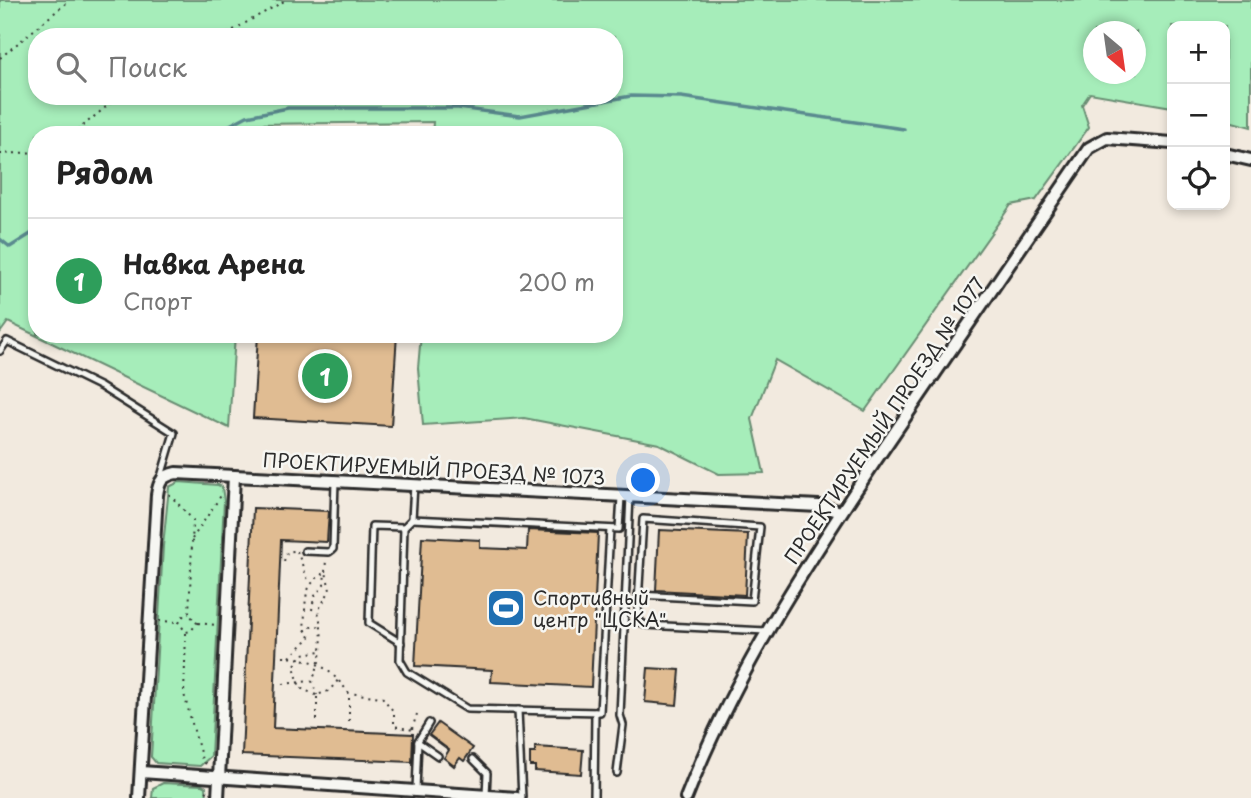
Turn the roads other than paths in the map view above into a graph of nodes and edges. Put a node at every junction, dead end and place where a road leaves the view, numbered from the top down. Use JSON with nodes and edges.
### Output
{"nodes":[{"id":1,"x":1167,"y":143,"type":"edge"},
{"id":2,"x":1230,"y":155,"type":"edge"},
{"id":3,"x":1251,"y":160,"type":"edge"},
{"id":4,"x":0,"y":351,"type":"edge"},
{"id":5,"x":234,"y":476,"type":"junction"},
{"id":6,"x":335,"y":481,"type":"junction"},
{"id":7,"x":159,"y":483,"type":"junction"},
{"id":8,"x":414,"y":485,"type":"junction"},
{"id":9,"x":626,"y":496,"type":"junction"},
{"id":10,"x":841,"y":512,"type":"junction"},
{"id":11,"x":412,"y":519,"type":"junction"},
{"id":12,"x":404,"y":527,"type":"junction"},
{"id":13,"x":610,"y":529,"type":"junction"},
{"id":14,"x":305,"y":551,"type":"road end"},
{"id":15,"x":638,"y":595,"type":"junction"},
{"id":16,"x":766,"y":631,"type":"junction"},
{"id":17,"x":401,"y":643,"type":"junction"},
{"id":18,"x":517,"y":710,"type":"junction"},
{"id":19,"x":595,"y":712,"type":"junction"},
{"id":20,"x":429,"y":723,"type":"dead end"},
{"id":21,"x":419,"y":739,"type":"junction"},
{"id":22,"x":438,"y":757,"type":"dead end"},
{"id":23,"x":473,"y":759,"type":"dead end"},
{"id":24,"x":141,"y":772,"type":"junction"},
{"id":25,"x":617,"y":773,"type":"dead end"},
{"id":26,"x":219,"y":778,"type":"junction"},
{"id":27,"x":416,"y":791,"type":"junction"},
{"id":28,"x":486,"y":796,"type":"junction"},
{"id":29,"x":139,"y":798,"type":"edge"},
{"id":30,"x":218,"y":798,"type":"edge"},
{"id":31,"x":520,"y":798,"type":"edge"},
{"id":32,"x":594,"y":798,"type":"edge"},
{"id":33,"x":686,"y":798,"type":"edge"}],
"edges":[{"from":1,"to":10,"type":"street","name":"ПРОЕКТИРУЕМЫЙ ПРОЕЗД № 1077"},
{"from":2,"to":3,"type":"street"},
{"from":4,"to":7,"type":"lane"},
{"from":5,"to":6,"type":"street","name":"ПРОЕКТИРУЕМЫЙ ПРОЕЗД № 1073"},
{"from":5,"to":7,"type":"street","name":"ПРОЕКТИРУЕМЫЙ ПРОЕЗД № 1073"},
{"from":5,"to":26,"type":"street"},
{"from":6,"to":8,"type":"street","name":"ПРОЕКТИРУЕМЫЙ ПРОЕЗД № 1073"},
{"from":6,"to":14,"type":"lane"},
{"from":7,"to":24,"type":"street"},
{"from":8,"to":9,"type":"street","name":"ПРОЕКТИРУЕМЫЙ ПРОЕЗД № 1073"},
{"from":8,"to":11,"type":"lane"},
{"from":9,"to":10,"type":"street","name":"ПРОЕКТИРУЕМЫЙ ПРОЕЗД № 1073"},
{"from":9,"to":13,"type":"lane"},
{"from":9,"to":25,"type":"lane"},
{"from":10,"to":16,"type":"street","name":"ПРОЕКТИРУЕМЫЙ ПРОЕЗД № 1077"},
{"from":11,"to":12,"type":"lane"},
{"from":11,"to":13,"type":"lane"},
{"from":12,"to":17,"type":"lane"},
{"from":12,"to":17,"type":"lane"},
{"from":13,"to":19,"type":"lane"},
{"from":15,"to":15,"type":"lane"},
{"from":15,"to":16,"type":"lane"},
{"from":16,"to":33,"type":"street","name":"ПРОЕКТИРУЕМЫЙ ПРОЕЗД № 1077"},
{"from":17,"to":18,"type":"lane"},
{"from":18,"to":19,"type":"lane"},
{"from":18,"to":31,"type":"lane"},
{"from":19,"to":32,"type":"lane"},
{"from":20,"to":21,"type":"lane"},
{"from":21,"to":22,"type":"lane"},
{"from":21,"to":27,"type":"lane"},
{"from":23,"to":28,"type":"lane"},
{"from":24,"to":26,"type":"street"},
{"from":24,"to":29,"type":"street"},
{"from":26,"to":27,"type":"street"},
{"from":26,"to":30,"type":"street"},
{"from":27,"to":28,"type":"street"},
{"from":28,"to":31,"type":"street"}]}
